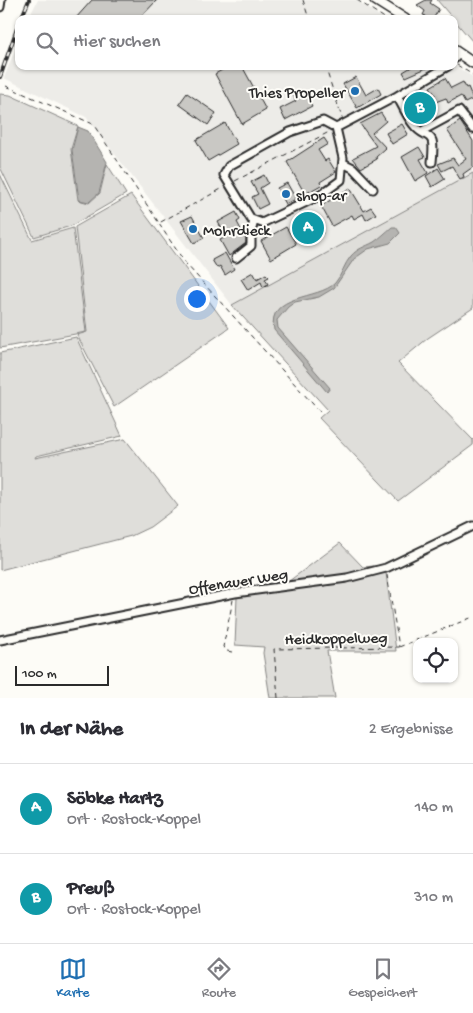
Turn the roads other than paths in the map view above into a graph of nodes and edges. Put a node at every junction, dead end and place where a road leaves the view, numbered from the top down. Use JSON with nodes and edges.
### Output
{"nodes":[{"id":1,"x":1,"y":0,"type":"edge"},
{"id":2,"x":375,"y":0,"type":"edge"},
{"id":3,"x":0,"y":7,"type":"edge"},
{"id":4,"x":399,"y":15,"type":"edge"},
{"id":5,"x":458,"y":58,"type":"edge"},
{"id":6,"x":473,"y":63,"type":"edge"},
{"id":7,"x":441,"y":70,"type":"edge"},
{"id":8,"x":397,"y":96,"type":"junction"},
{"id":9,"x":336,"y":128,"type":"junction"},
{"id":10,"x":473,"y":129,"type":"edge"},
{"id":11,"x":422,"y":131,"type":"junction"},
{"id":12,"x":432,"y":162,"type":"dead end"},
{"id":13,"x":343,"y":164,"type":"junction"},
{"id":14,"x":373,"y":190,"type":"dead end"},
{"id":15,"x":254,"y":221,"type":"junction"},
{"id":16,"x":236,"y":258,"type":"dead end"},
{"id":17,"x":473,"y":526,"type":"edge"},
{"id":18,"x":0,"y":640,"type":"edge"}],
"edges":[{"from":1,"to":3,"type":"street"},
{"from":2,"to":4,"type":"main road"},
{"from":5,"to":6,"type":"main road"},
{"from":7,"to":8,"type":"street"},
{"from":8,"to":9,"type":"street"},
{"from":8,"to":11,"type":"street"},
{"from":9,"to":13,"type":"street"},
{"from":9,"to":15,"type":"street"},
{"from":10,"to":11,"type":"street"},
{"from":11,"to":12,"type":"street"},
{"from":13,"to":14,"type":"street"},
{"from":13,"to":15,"type":"street"},
{"from":15,"to":16,"type":"street"},
{"from":17,"to":18,"type":"street","name":"Offenauer Weg"}]}
